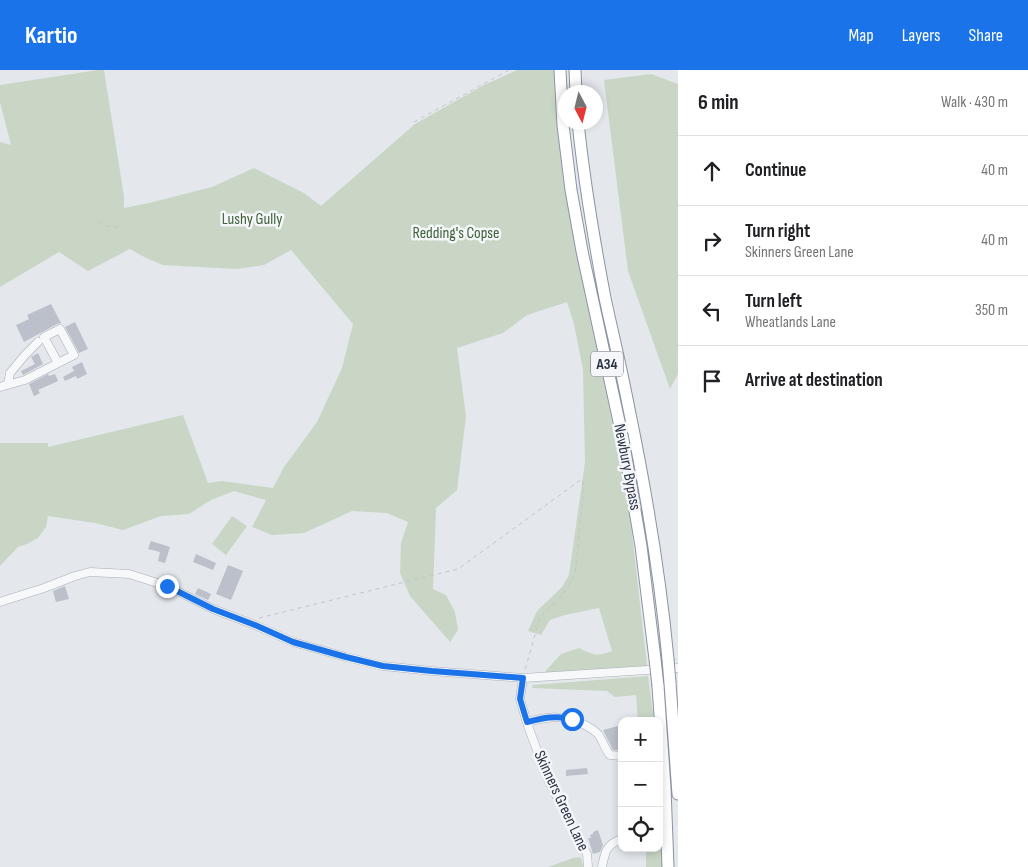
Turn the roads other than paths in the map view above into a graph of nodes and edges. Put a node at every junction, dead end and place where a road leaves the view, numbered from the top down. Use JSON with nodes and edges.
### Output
{"nodes":[{"id":1,"x":560,"y":70,"type":"edge"},
{"id":2,"x":575,"y":70,"type":"edge"},
{"id":3,"x":576,"y":85,"type":"edge"},
{"id":4,"x":579,"y":130,"type":"edge"},
{"id":5,"x":38,"y":342,"type":"dead end"},
{"id":6,"x":58,"y":363,"type":"junction"},
{"id":7,"x":4,"y":386,"type":"edge"},
{"id":8,"x":0,"y":602,"type":"edge"},
{"id":9,"x":678,"y":668,"type":"edge"},
{"id":10,"x":523,"y":678,"type":"junction"},
{"id":11,"x":527,"y":722,"type":"junction"},
{"id":12,"x":618,"y":756,"type":"edge"},
{"id":13,"x":678,"y":794,"type":"edge"},
{"id":14,"x":618,"y":840,"type":"edge"},
{"id":15,"x":588,"y":867,"type":"edge"},
{"id":16,"x":602,"y":867,"type":"edge"},
{"id":17,"x":668,"y":867,"type":"edge"}],
"edges":[{"from":1,"to":17,"type":"highway","name":"Newbury Bypass","number":"A34","bridge":true},
{"from":2,"to":3,"type":"highway"},
{"from":4,"to":13,"type":"highway","name":"Newbury Bypass","number":"A34","bridge":true},
{"from":5,"to":7,"type":"street"},
{"from":6,"to":6,"type":"street"},
{"from":6,"to":7,"type":"street"},
{"from":8,"to":10,"type":"street"},
{"from":9,"to":10,"type":"street"},
{"from":10,"to":11,"type":"street","name":"Skinners Green Lane"},
{"from":11,"to":12,"type":"street"},
{"from":11,"to":15,"type":"street","name":"Skinners Green Lane"},
{"from":14,"to":16,"type":"street"}]}
